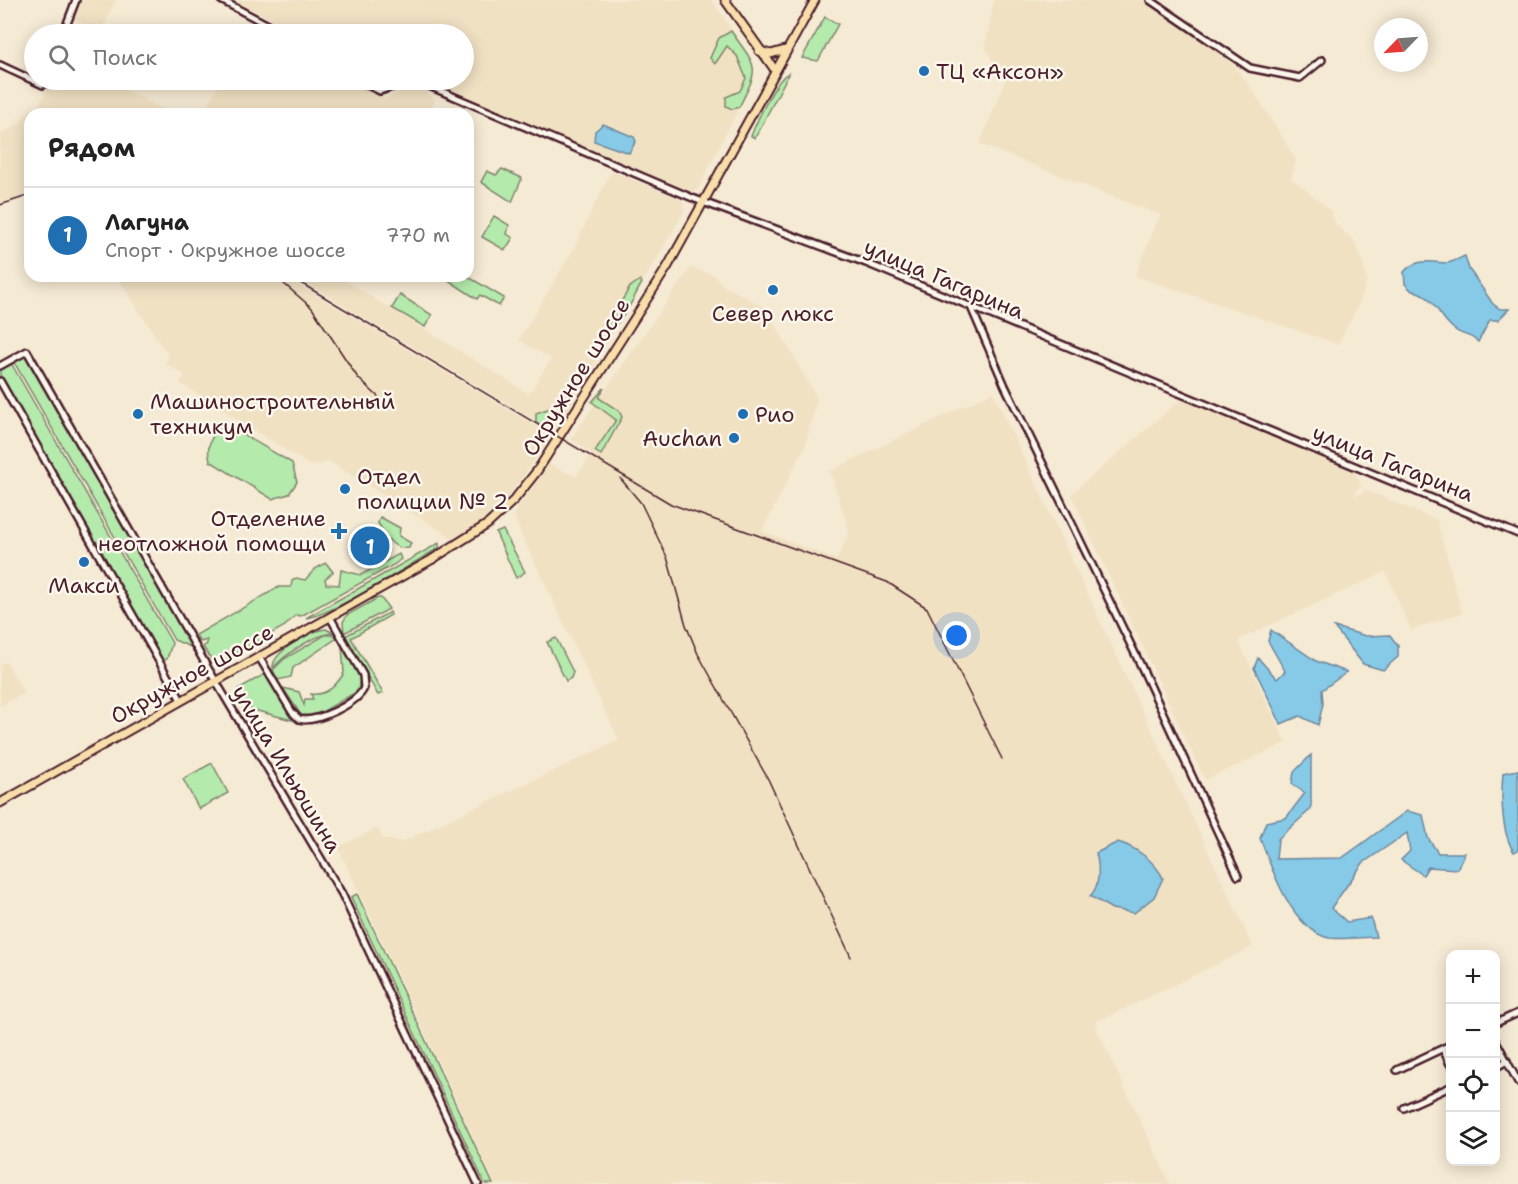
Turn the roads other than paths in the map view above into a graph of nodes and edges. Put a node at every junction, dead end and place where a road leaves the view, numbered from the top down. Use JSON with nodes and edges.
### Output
{"nodes":[{"id":1,"x":76,"y":0,"type":"edge"},
{"id":2,"x":221,"y":0,"type":"edge"},
{"id":3,"x":725,"y":0,"type":"edge"},
{"id":4,"x":815,"y":0,"type":"edge"},
{"id":5,"x":1150,"y":0,"type":"edge"},
{"id":6,"x":67,"y":24,"type":"edge"},
{"id":7,"x":266,"y":24,"type":"edge"},
{"id":8,"x":786,"y":50,"type":"junction"},
{"id":9,"x":759,"y":51,"type":"junction"},
{"id":10,"x":1322,"y":60,"type":"dead end"},
{"id":11,"x":0,"y":65,"type":"edge"},
{"id":12,"x":775,"y":70,"type":"junction"},
{"id":13,"x":24,"y":74,"type":"edge"},
{"id":14,"x":439,"y":90,"type":"edge"},
{"id":15,"x":704,"y":203,"type":"junction"},
{"id":16,"x":971,"y":308,"type":"junction"},
{"id":17,"x":0,"y":366,"type":"edge"},
{"id":18,"x":0,"y":381,"type":"edge"},
{"id":19,"x":1518,"y":534,"type":"edge"},
{"id":20,"x":330,"y":617,"type":"junction"},
{"id":21,"x":259,"y":657,"type":"junction"},
{"id":22,"x":216,"y":681,"type":"junction"},
{"id":23,"x":181,"y":700,"type":"junction"},
{"id":24,"x":0,"y":803,"type":"edge"},
{"id":25,"x":1238,"y":876,"type":"dead end"},
{"id":26,"x":1518,"y":1013,"type":"edge"},
{"id":27,"x":1500,"y":1021,"type":"edge"},
{"id":28,"x":1446,"y":1047,"type":"edge"},
{"id":29,"x":1500,"y":1048,"type":"edge"},
{"id":30,"x":1443,"y":1049,"type":"junction"},
{"id":31,"x":1447,"y":1058,"type":"edge"},
{"id":32,"x":1507,"y":1061,"type":"junction"},
{"id":33,"x":1500,"y":1065,"type":"edge"},
{"id":34,"x":1397,"y":1070,"type":"dead end"},
{"id":35,"x":1518,"y":1082,"type":"edge"},
{"id":36,"x":1446,"y":1089,"type":"edge"},
{"id":37,"x":1404,"y":1108,"type":"dead end"},
{"id":38,"x":478,"y":1184,"type":"edge"}],
"edges":[{"from":1,"to":6,"type":"street"},
{"from":2,"to":7,"type":"street"},
{"from":3,"to":9,"type":"main road"},
{"from":4,"to":8,"type":"main road","name":"Окружное шоссе"},
{"from":5,"to":10,"type":"street"},
{"from":8,"to":9,"type":"main road"},
{"from":8,"to":12,"type":"main road","name":"Окружное шоссе"},
{"from":9,"to":12,"type":"main road"},
{"from":11,"to":13,"type":"street"},
{"from":12,"to":15,"type":"main road","name":"Окружное шоссе"},
{"from":14,"to":15,"type":"street","name":"улица Гагарина"},
{"from":15,"to":16,"type":"street","name":"улица Гагарина"},
{"from":15,"to":20,"type":"main road","name":"Окружное шоссе"},
{"from":16,"to":19,"type":"street","name":"улица Гагарина"},
{"from":16,"to":25,"type":"street"},
{"from":17,"to":22,"type":"street","name":"улица Ильюшина"},
{"from":18,"to":23,"type":"street"},
{"from":20,"to":21,"type":"main road","name":"Окружное шоссе"},
{"from":20,"to":21,"type":"street"},
{"from":21,"to":22,"type":"main road","name":"Окружное шоссе"},
{"from":22,"to":23,"type":"main road","name":"Окружное шоссе"},
{"from":22,"to":38,"type":"street","name":"улица Ильюшина"},
{"from":23,"to":24,"type":"main road","name":"Окружное шоссе"},
{"from":26,"to":27,"type":"street"},
{"from":28,"to":30,"type":"street"},
{"from":29,"to":32,"type":"street"},
{"from":30,"to":31,"type":"street"},
{"from":30,"to":34,"type":"street"},
{"from":32,"to":33,"type":"street"},
{"from":32,"to":35,"type":"street"},
{"from":36,"to":37,"type":"street"}]}
